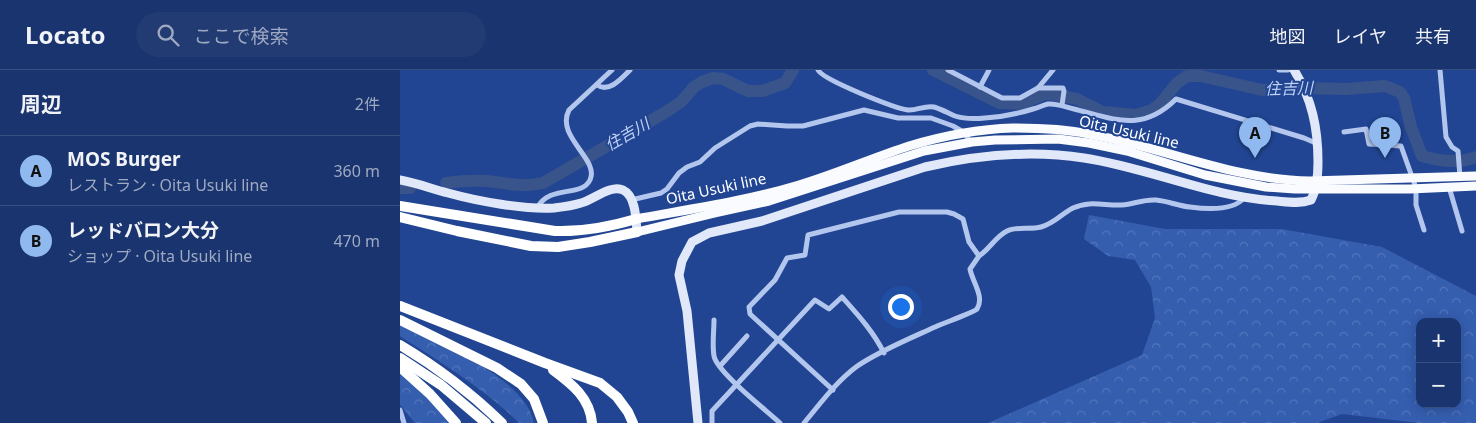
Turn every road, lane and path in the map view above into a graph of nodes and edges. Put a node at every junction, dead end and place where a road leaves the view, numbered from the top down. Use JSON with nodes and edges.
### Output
{"nodes":[{"id":1,"x":612,"y":70,"type":"edge"},
{"id":2,"x":630,"y":70,"type":"edge"},
{"id":3,"x":818,"y":70,"type":"edge"},
{"id":4,"x":948,"y":70,"type":"edge"},
{"id":5,"x":989,"y":70,"type":"edge"},
{"id":6,"x":1053,"y":70,"type":"edge"},
{"id":7,"x":1279,"y":70,"type":"edge"},
{"id":8,"x":1288,"y":70,"type":"edge"},
{"id":9,"x":1294,"y":70,"type":"edge"},
{"id":10,"x":1440,"y":70,"type":"edge"},
{"id":11,"x":597,"y":85,"type":"junction"},
{"id":12,"x":980,"y":87,"type":"junction"},
{"id":13,"x":1038,"y":88,"type":"junction"},
{"id":14,"x":1062,"y":103,"type":"junction"},
{"id":15,"x":1344,"y":132,"type":"dead end"},
{"id":16,"x":965,"y":133,"type":"junction"},
{"id":17,"x":970,"y":142,"type":"junction"},
{"id":18,"x":1318,"y":144,"type":"junction"},
{"id":19,"x":1476,"y":176,"type":"edge"},
{"id":20,"x":1460,"y":177,"type":"junction"},
{"id":21,"x":1412,"y":178,"type":"junction"},
{"id":22,"x":400,"y":180,"type":"edge"},
{"id":23,"x":1316,"y":185,"type":"junction"},
{"id":24,"x":1476,"y":186,"type":"edge"},
{"id":25,"x":1449,"y":187,"type":"junction"},
{"id":26,"x":1460,"y":187,"type":"junction"},
{"id":27,"x":1416,"y":188,"type":"junction"},
{"id":28,"x":1244,"y":198,"type":"junction"},
{"id":29,"x":631,"y":200,"type":"junction"},
{"id":30,"x":400,"y":208,"type":"edge"},
{"id":31,"x":538,"y":208,"type":"junction"},
{"id":32,"x":400,"y":217,"type":"edge"},
{"id":33,"x":636,"y":219,"type":"junction"},
{"id":34,"x":1424,"y":230,"type":"dead end"},
{"id":35,"x":1462,"y":231,"type":"dead end"},
{"id":36,"x":637,"y":232,"type":"junction"},
{"id":37,"x":980,"y":256,"type":"junction"},
{"id":38,"x":400,"y":306,"type":"edge"},
{"id":39,"x":400,"y":320,"type":"edge"},
{"id":40,"x":714,"y":320,"type":"dead end"},
{"id":41,"x":746,"y":336,"type":"dead end"},
{"id":42,"x":777,"y":339,"type":"junction"},
{"id":43,"x":400,"y":345,"type":"edge"},
{"id":44,"x":884,"y":352,"type":"junction"},
{"id":45,"x":400,"y":358,"type":"edge"},
{"id":46,"x":545,"y":363,"type":"junction"},
{"id":47,"x":720,"y":366,"type":"junction"},
{"id":48,"x":400,"y":367,"type":"edge"},
{"id":49,"x":737,"y":384,"type":"junction"},
{"id":50,"x":833,"y":390,"type":"junction"},
{"id":51,"x":400,"y":410,"type":"edge"},
{"id":52,"x":404,"y":423,"type":"edge"},
{"id":53,"x":456,"y":423,"type":"edge"},
{"id":54,"x":486,"y":423,"type":"edge"},
{"id":55,"x":502,"y":423,"type":"edge"},
{"id":56,"x":543,"y":423,"type":"edge"},
{"id":57,"x":592,"y":423,"type":"edge"},
{"id":58,"x":633,"y":423,"type":"edge"},
{"id":59,"x":698,"y":423,"type":"edge"},
{"id":60,"x":712,"y":423,"type":"edge"},
{"id":61,"x":780,"y":423,"type":"edge"},
{"id":62,"x":804,"y":423,"type":"edge"}],
"edges":[{"from":1,"to":11,"type":"street"},
{"from":2,"to":11,"type":"street"},
{"from":3,"to":14,"type":"street"},
{"from":4,"to":12,"type":"street"},
{"from":5,"to":12,"type":"street"},
{"from":6,"to":13,"type":"street"},
{"from":7,"to":8,"type":"street"},
{"from":9,"to":18,"type":"street"},
{"from":10,"to":20,"type":"street"},
{"from":11,"to":31,"type":"street"},
{"from":12,"to":13,"type":"street"},
{"from":13,"to":14,"type":"street"},
{"from":14,"to":18,"type":"street"},
{"from":15,"to":21,"type":"street"},
{"from":16,"to":17,"type":"street"},
{"from":16,"to":23,"type":"main road","name":"Oita Usuki line"},
{"from":16,"to":29,"type":"street"},
{"from":16,"to":33,"type":"main road","name":"Oita Usuki line"},
{"from":17,"to":23,"type":"main road","name":"Oita Usuki line"},
{"from":17,"to":36,"type":"main road","name":"Oita Usuki line"},
{"from":18,"to":23,"type":"street"},
{"from":19,"to":20,"type":"main road","name":"Oita Usuki line"},
{"from":20,"to":21,"type":"main road","name":"Oita Usuki line"},
{"from":20,"to":26,"type":"street"},
{"from":21,"to":23,"type":"main road","name":"Oita Usuki line"},
{"from":21,"to":27,"type":"street"},
{"from":22,"to":31,"type":"street"},
{"from":23,"to":27,"type":"main road","name":"Oita Usuki line"},
{"from":23,"to":28,"type":"street"},
{"from":24,"to":26,"type":"main road","name":"Oita Usuki line"},
{"from":25,"to":26,"type":"main road","name":"Oita Usuki line"},
{"from":25,"to":27,"type":"main road","name":"Oita Usuki line"},
{"from":25,"to":35,"type":"street"},
{"from":27,"to":34,"type":"street"},
{"from":28,"to":37,"type":"street"},
{"from":28,"to":59,"type":"street"},
{"from":29,"to":31,"type":"street"},
{"from":29,"to":33,"type":"street"},
{"from":30,"to":33,"type":"highway"},
{"from":32,"to":36,"type":"highway"},
{"from":33,"to":36,"type":"street"},
{"from":37,"to":42,"type":"street"},
{"from":37,"to":44,"type":"street"},
{"from":38,"to":46,"type":"highway"},
{"from":39,"to":56,"type":"highway"},
{"from":40,"to":47,"type":"street"},
{"from":41,"to":47,"type":"street"},
{"from":42,"to":44,"type":"street"},
{"from":42,"to":49,"type":"street"},
{"from":42,"to":50,"type":"street"},
{"from":43,"to":55,"type":"highway"},
{"from":44,"to":50,"type":"street"},
{"from":45,"to":54,"type":"highway"},
{"from":46,"to":57,"type":"highway"},
{"from":46,"to":58,"type":"highway"},
{"from":47,"to":49,"type":"street"},
{"from":48,"to":53,"type":"highway"},
{"from":49,"to":60,"type":"street"},
{"from":49,"to":61,"type":"street"},
{"from":50,"to":62,"type":"street"},
{"from":51,"to":52,"type":"street"}]}
